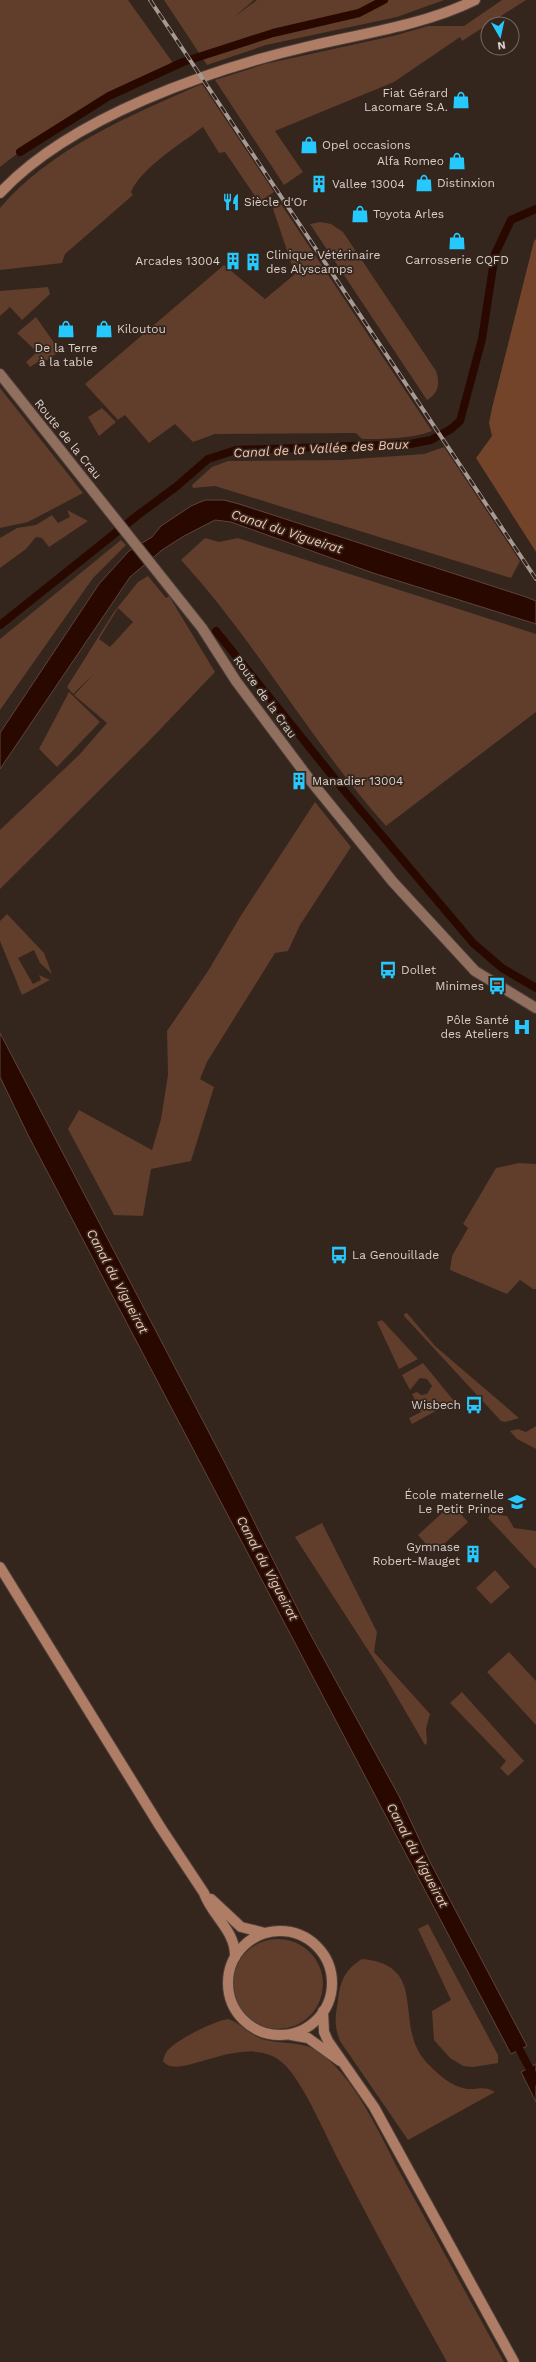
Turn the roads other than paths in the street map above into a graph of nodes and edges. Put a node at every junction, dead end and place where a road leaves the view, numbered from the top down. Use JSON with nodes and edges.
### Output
{"nodes":[{"id":1,"x":475,"y":0,"type":"edge"},
{"id":2,"x":0,"y":193,"type":"edge"},
{"id":3,"x":0,"y":374,"type":"edge"},
{"id":4,"x":536,"y":1008,"type":"edge"},
{"id":5,"x":0,"y":1567,"type":"edge"},
{"id":6,"x":204,"y":1893,"type":"junction"},
{"id":7,"x":265,"y":1933,"type":"junction"},
{"id":8,"x":235,"y":1957,"type":"junction"},
{"id":9,"x":323,"y":2011,"type":"junction"},
{"id":10,"x":290,"y":2034,"type":"junction"},
{"id":11,"x":343,"y":2063,"type":"junction"},
{"id":12,"x":514,"y":2362,"type":"edge"}],
"edges":[{"from":1,"to":2,"type":"main road"},
{"from":3,"to":4,"type":"main road","name":"Route de la Crau"},
{"from":5,"to":6,"type":"main road"},
{"from":6,"to":7,"type":"main road"},
{"from":6,"to":8,"type":"main road"},
{"from":7,"to":8,"type":"main road"},
{"from":7,"to":9,"type":"main road"},
{"from":8,"to":10,"type":"main road"},
{"from":9,"to":10,"type":"main road"},
{"from":9,"to":11,"type":"main road"},
{"from":10,"to":11,"type":"main road"},
{"from":11,"to":12,"type":"main road"}]}
